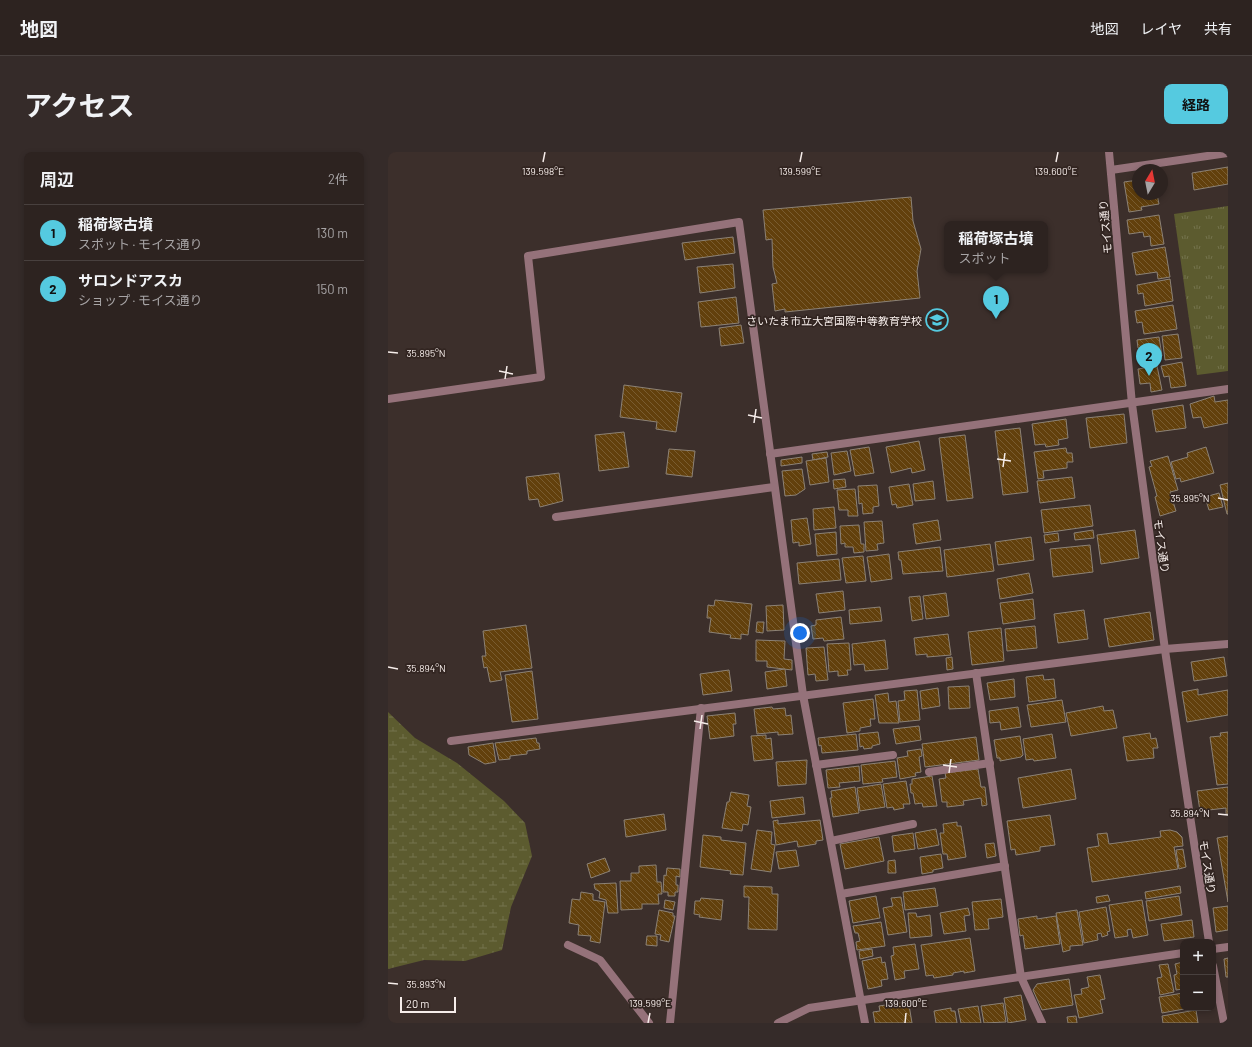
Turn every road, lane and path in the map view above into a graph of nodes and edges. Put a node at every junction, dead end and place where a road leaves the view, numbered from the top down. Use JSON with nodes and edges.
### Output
{"nodes":[{"id":1,"x":1109,"y":152,"type":"edge"},
{"id":2,"x":1228,"y":153,"type":"edge"},
{"id":3,"x":1110,"y":170,"type":"junction"},
{"id":4,"x":1228,"y":389,"type":"edge"},
{"id":5,"x":388,"y":399,"type":"edge"},
{"id":6,"x":1132,"y":404,"type":"junction"},
{"id":7,"x":770,"y":454,"type":"junction"},
{"id":8,"x":774,"y":487,"type":"junction"},
{"id":9,"x":556,"y":517,"type":"dead end"},
{"id":10,"x":1228,"y":644,"type":"edge"},
{"id":11,"x":1165,"y":650,"type":"junction"},
{"id":12,"x":976,"y":673,"type":"junction"},
{"id":13,"x":803,"y":695,"type":"junction"},
{"id":14,"x":701,"y":708,"type":"junction"},
{"id":15,"x":451,"y":741,"type":"dead end"},
{"id":16,"x":893,"y":755,"type":"dead end"},
{"id":17,"x":990,"y":764,"type":"junction"},
{"id":18,"x":816,"y":765,"type":"junction"},
{"id":19,"x":929,"y":772,"type":"dead end"},
{"id":20,"x":913,"y":824,"type":"dead end"},
{"id":21,"x":831,"y":841,"type":"junction"},
{"id":22,"x":1005,"y":866,"type":"junction"},
{"id":23,"x":841,"y":894,"type":"junction"},
{"id":24,"x":1209,"y":939,"type":"edge"},
{"id":25,"x":568,"y":945,"type":"dead end"},
{"id":26,"x":1228,"y":947,"type":"edge"},
{"id":27,"x":1216,"y":949,"type":"edge"},
{"id":28,"x":1180,"y":953,"type":"edge"},
{"id":29,"x":1215,"y":975,"type":"edge"},
{"id":30,"x":1021,"y":977,"type":"junction"},
{"id":31,"x":861,"y":1000,"type":"junction"},
{"id":32,"x":649,"y":1023,"type":"edge"},
{"id":33,"x":670,"y":1023,"type":"edge"},
{"id":34,"x":778,"y":1023,"type":"edge"},
{"id":35,"x":865,"y":1023,"type":"edge"},
{"id":36,"x":1042,"y":1023,"type":"edge"},
{"id":37,"x":1224,"y":1023,"type":"edge"}],
"edges":[{"from":1,"to":3,"type":"street","name":"モイス通り"},
{"from":2,"to":3,"type":"street"},
{"from":3,"to":6,"type":"street","name":"モイス通り"},
{"from":4,"to":6,"type":"street"},
{"from":5,"to":7,"type":"street"},
{"from":6,"to":7,"type":"street"},
{"from":6,"to":11,"type":"street","name":"モイス通り"},
{"from":7,"to":8,"type":"street"},
{"from":8,"to":9,"type":"street"},
{"from":8,"to":13,"type":"street"},
{"from":10,"to":11,"type":"street"},
{"from":11,"to":12,"type":"street"},
{"from":11,"to":24,"type":"street","name":"モイス通り"},
{"from":12,"to":13,"type":"street"},
{"from":12,"to":17,"type":"street"},
{"from":13,"to":14,"type":"street"},
{"from":13,"to":18,"type":"street"},
{"from":14,"to":15,"type":"street"},
{"from":14,"to":33,"type":"street"},
{"from":16,"to":18,"type":"street"},
{"from":17,"to":19,"type":"street"},
{"from":17,"to":22,"type":"street"},
{"from":18,"to":21,"type":"street"},
{"from":20,"to":21,"type":"street"},
{"from":21,"to":23,"type":"street"},
{"from":22,"to":23,"type":"street"},
{"from":22,"to":30,"type":"street"},
{"from":23,"to":31,"type":"street"},
{"from":25,"to":32,"type":"street"},
{"from":26,"to":27,"type":"street"},
{"from":28,"to":30,"type":"street"},
{"from":29,"to":37,"type":"street"},
{"from":30,"to":31,"type":"street"},
{"from":30,"to":36,"type":"street"},
{"from":31,"to":34,"type":"street"},
{"from":31,"to":35,"type":"street"}]}
